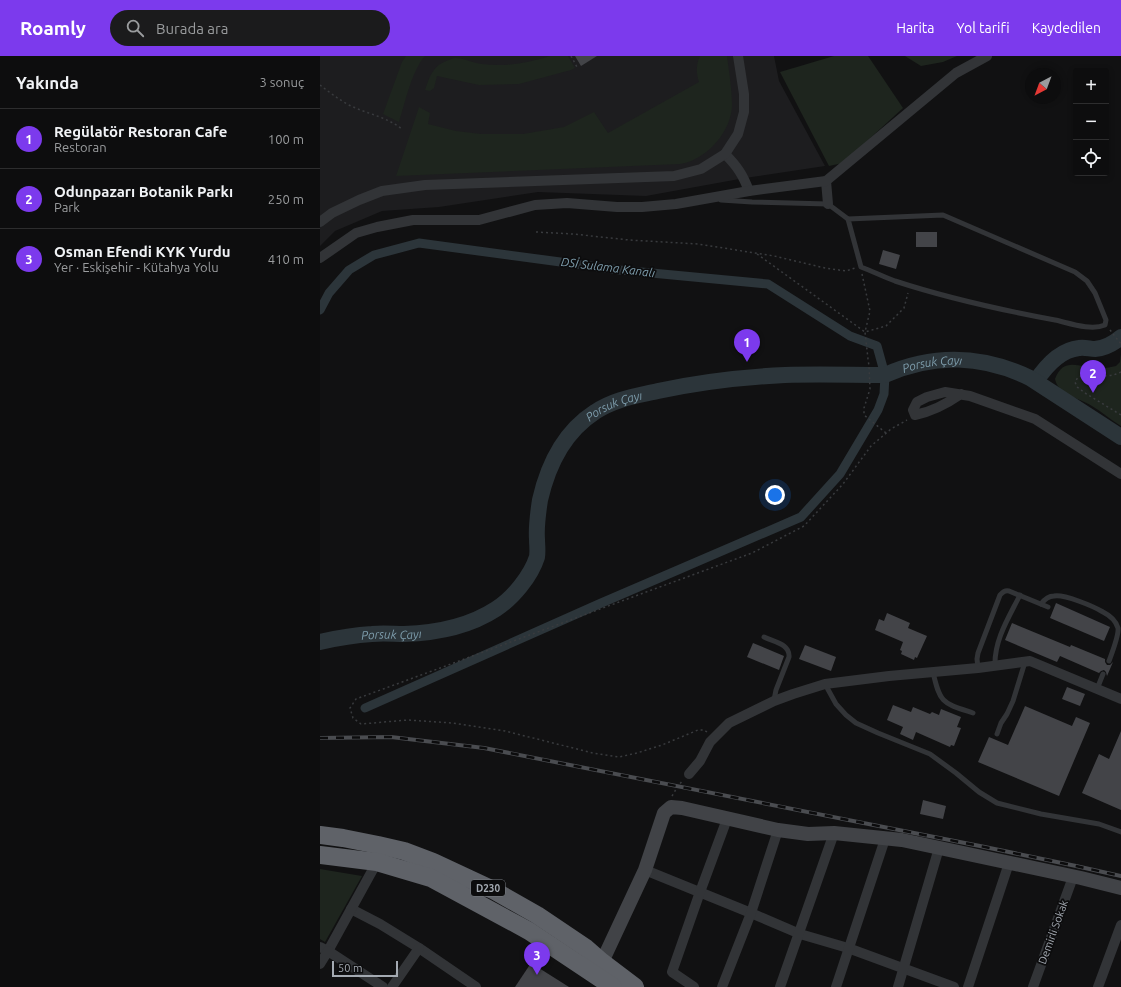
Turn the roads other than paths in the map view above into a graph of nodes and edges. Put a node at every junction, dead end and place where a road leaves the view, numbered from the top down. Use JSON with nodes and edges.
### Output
{"nodes":[{"id":1,"x":738,"y":56,"type":"edge"},
{"id":2,"x":987,"y":56,"type":"edge"},
{"id":3,"x":725,"y":154,"type":"junction"},
{"id":4,"x":826,"y":180,"type":"junction"},
{"id":5,"x":749,"y":191,"type":"junction"},
{"id":6,"x":710,"y":199,"type":"junction"},
{"id":7,"x":828,"y":204,"type":"junction"},
{"id":8,"x":848,"y":219,"type":"junction"},
{"id":9,"x":320,"y":222,"type":"edge"},
{"id":10,"x":320,"y":258,"type":"edge"},
{"id":11,"x":915,"y":414,"type":"road end"},
{"id":12,"x":1121,"y":474,"type":"edge"},
{"id":13,"x":1020,"y":595,"type":"junction"},
{"id":14,"x":1041,"y":604,"type":"junction"},
{"id":15,"x":1048,"y":607,"type":"dead end"},
{"id":16,"x":764,"y":637,"type":"dead end"},
{"id":17,"x":1109,"y":660,"type":"dead end"},
{"id":18,"x":1024,"y":662,"type":"junction"},
{"id":19,"x":995,"y":666,"type":"junction"},
{"id":20,"x":978,"y":668,"type":"junction"},
{"id":21,"x":934,"y":672,"type":"junction"},
{"id":22,"x":1103,"y":674,"type":"dead end"},
{"id":23,"x":825,"y":684,"type":"junction"},
{"id":24,"x":1097,"y":689,"type":"junction"},
{"id":25,"x":1121,"y":699,"type":"edge"},
{"id":26,"x":774,"y":701,"type":"junction"},
{"id":27,"x":973,"y":713,"type":"dead end"},
{"id":28,"x":997,"y":734,"type":"dead end"},
{"id":29,"x":689,"y":774,"type":"road end"},
{"id":30,"x":727,"y":819,"type":"junction"},
{"id":31,"x":778,"y":830,"type":"junction"},
{"id":32,"x":1121,"y":832,"type":"edge"},
{"id":33,"x":834,"y":833,"type":"junction"},
{"id":34,"x":320,"y":836,"type":"edge"},
{"id":35,"x":886,"y":838,"type":"junction"},
{"id":36,"x":939,"y":848,"type":"junction"},
{"id":37,"x":320,"y":855,"type":"edge"},
{"id":38,"x":377,"y":862,"type":"junction"},
{"id":39,"x":1009,"y":863,"type":"junction"},
{"id":40,"x":645,"y":870,"type":"junction"},
{"id":41,"x":1073,"y":877,"type":"junction"},
{"id":42,"x":1121,"y":888,"type":"edge"},
{"id":43,"x":700,"y":892,"type":"junction"},
{"id":44,"x":351,"y":909,"type":"junction"},
{"id":45,"x":751,"y":913,"type":"junction"},
{"id":46,"x":1121,"y":925,"type":"edge"},
{"id":47,"x":800,"y":934,"type":"junction"},
{"id":48,"x":419,"y":948,"type":"junction"},
{"id":49,"x":848,"y":948,"type":"junction"},
{"id":50,"x":324,"y":949,"type":"edge"},
{"id":51,"x":602,"y":962,"type":"junction"},
{"id":52,"x":320,"y":964,"type":"edge"},
{"id":53,"x":904,"y":968,"type":"junction"},
{"id":54,"x":607,"y":986,"type":"edge"},
{"id":55,"x":384,"y":987,"type":"edge"},
{"id":56,"x":392,"y":987,"type":"edge"},
{"id":57,"x":476,"y":987,"type":"edge"},
{"id":58,"x":635,"y":987,"type":"edge"},
{"id":59,"x":694,"y":987,"type":"edge"},
{"id":60,"x":722,"y":987,"type":"edge"},
{"id":61,"x":780,"y":987,"type":"edge"},
{"id":62,"x":836,"y":987,"type":"edge"},
{"id":63,"x":898,"y":987,"type":"edge"},
{"id":64,"x":954,"y":987,"type":"edge"},
{"id":65,"x":968,"y":987,"type":"edge"},
{"id":66,"x":1033,"y":987,"type":"edge"},
{"id":67,"x":1098,"y":987,"type":"edge"}],
"edges":[{"from":1,"to":3,"type":"street"},
{"from":2,"to":4,"type":"street"},
{"from":3,"to":5,"type":"street"},
{"from":3,"to":9,"type":"street"},
{"from":4,"to":5,"type":"street"},
{"from":4,"to":7,"type":"street"},
{"from":5,"to":6,"type":"street"},
{"from":6,"to":7,"type":"lane"},
{"from":6,"to":10,"type":"street"},
{"from":7,"to":8,"type":"lane"},
{"from":8,"to":8,"type":"lane"},
{"from":11,"to":12,"type":"street"},
{"from":13,"to":14,"type":"lane"},
{"from":13,"to":19,"type":"lane"},
{"from":13,"to":20,"type":"lane"},
{"from":14,"to":15,"type":"lane"},
{"from":14,"to":17,"type":"lane"},
{"from":16,"to":26,"type":"lane"},
{"from":18,"to":19,"type":"street"},
{"from":18,"to":24,"type":"street"},
{"from":18,"to":28,"type":"lane"},
{"from":19,"to":20,"type":"street"},
{"from":20,"to":21,"type":"street"},
{"from":21,"to":23,"type":"street"},
{"from":21,"to":27,"type":"lane"},
{"from":22,"to":24,"type":"lane"},
{"from":23,"to":26,"type":"street"},
{"from":23,"to":32,"type":"lane"},
{"from":24,"to":25,"type":"street"},
{"from":26,"to":29,"type":"street"},
{"from":30,"to":31,"type":"street"},
{"from":30,"to":40,"type":"street"},
{"from":30,"to":43,"type":"street"},
{"from":31,"to":33,"type":"street"},
{"from":31,"to":45,"type":"street"},
{"from":33,"to":35,"type":"street"},
{"from":33,"to":47,"type":"street"},
{"from":34,"to":51,"type":"highway","number":"D230"},
{"from":35,"to":36,"type":"street"},
{"from":35,"to":49,"type":"street"},
{"from":36,"to":39,"type":"street"},
{"from":36,"to":53,"type":"street"},
{"from":37,"to":38,"type":"highway","number":"D230"},
{"from":38,"to":44,"type":"street"},
{"from":38,"to":54,"type":"highway","number":"D230"},
{"from":39,"to":41,"type":"street"},
{"from":39,"to":65,"type":"street"},
{"from":40,"to":43,"type":"street"},
{"from":40,"to":51,"type":"street"},
{"from":41,"to":42,"type":"street"},
{"from":41,"to":66,"type":"street","name":"Demirli Sokak"},
{"from":43,"to":45,"type":"street"},
{"from":43,"to":59,"type":"street"},
{"from":44,"to":48,"type":"street"},
{"from":44,"to":50,"type":"street"},
{"from":45,"to":47,"type":"street"},
{"from":45,"to":60,"type":"street"},
{"from":46,"to":67,"type":"street"},
{"from":47,"to":49,"type":"street"},
{"from":47,"to":61,"type":"street"},
{"from":48,"to":56,"type":"street"},
{"from":48,"to":57,"type":"street"},
{"from":49,"to":53,"type":"street"},
{"from":49,"to":62,"type":"street"},
{"from":50,"to":52,"type":"street"},
{"from":50,"to":55,"type":"street"},
{"from":51,"to":58,"type":"highway","number":"D230"},
{"from":53,"to":63,"type":"street"},
{"from":53,"to":64,"type":"street"}]}
